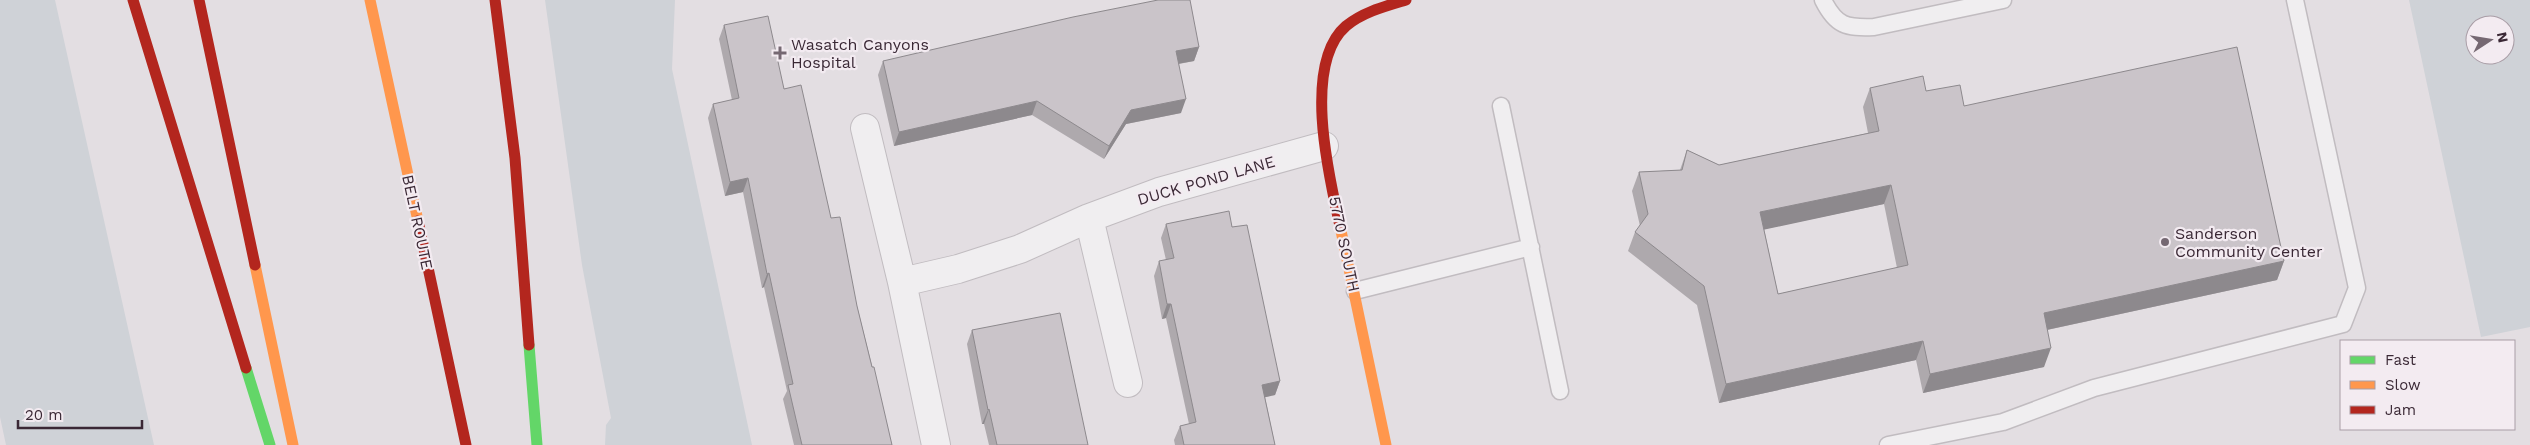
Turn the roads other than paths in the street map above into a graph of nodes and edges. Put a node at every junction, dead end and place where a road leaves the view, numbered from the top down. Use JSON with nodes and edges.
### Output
{"nodes":[{"id":1,"x":133,"y":0,"type":"edge"},
{"id":2,"x":199,"y":0,"type":"edge"},
{"id":3,"x":370,"y":0,"type":"edge"},
{"id":4,"x":495,"y":0,"type":"edge"},
{"id":5,"x":1406,"y":0,"type":"edge"},
{"id":6,"x":1824,"y":0,"type":"edge"},
{"id":7,"x":2003,"y":0,"type":"edge"},
{"id":8,"x":2295,"y":0,"type":"edge"},
{"id":9,"x":1501,"y":106,"type":"dead end"},
{"id":10,"x":865,"y":128,"type":"dead end"},
{"id":11,"x":1324,"y":146,"type":"junction"},
{"id":12,"x":1089,"y":218,"type":"junction"},
{"id":13,"x":1531,"y":247,"type":"junction"},
{"id":14,"x":902,"y":282,"type":"junction"},
{"id":15,"x":1354,"y":291,"type":"junction"},
{"id":16,"x":1128,"y":383,"type":"dead end"},
{"id":17,"x":1560,"y":391,"type":"dead end"},
{"id":18,"x":270,"y":445,"type":"edge"},
{"id":19,"x":293,"y":445,"type":"edge"},
{"id":20,"x":466,"y":445,"type":"edge"},
{"id":21,"x":537,"y":445,"type":"edge"},
{"id":22,"x":936,"y":445,"type":"edge"},
{"id":23,"x":1386,"y":445,"type":"edge"},
{"id":24,"x":1888,"y":445,"type":"edge"}],
"edges":[{"from":1,"to":18,"type":"main road"},
{"from":2,"to":19,"type":"main road"},
{"from":3,"to":20,"type":"main road","name":"BELT ROUTE"},
{"from":4,"to":21,"type":"main road"},
{"from":5,"to":11,"type":"main road","name":"5770 SOUTH"},
{"from":6,"to":7,"type":"lane"},
{"from":8,"to":24,"type":"lane"},
{"from":9,"to":13,"type":"lane"},
{"from":10,"to":14,"type":"street"},
{"from":11,"to":12,"type":"street","name":"DUCK POND LANE"},
{"from":11,"to":15,"type":"main road","name":"5770 SOUTH"},
{"from":12,"to":14,"type":"street","name":"DUCK POND LANE"},
{"from":12,"to":16,"type":"street"},
{"from":13,"to":15,"type":"lane"},
{"from":13,"to":17,"type":"lane"},
{"from":14,"to":22,"type":"street"},
{"from":15,"to":23,"type":"main road","name":"5770 SOUTH"}]}
